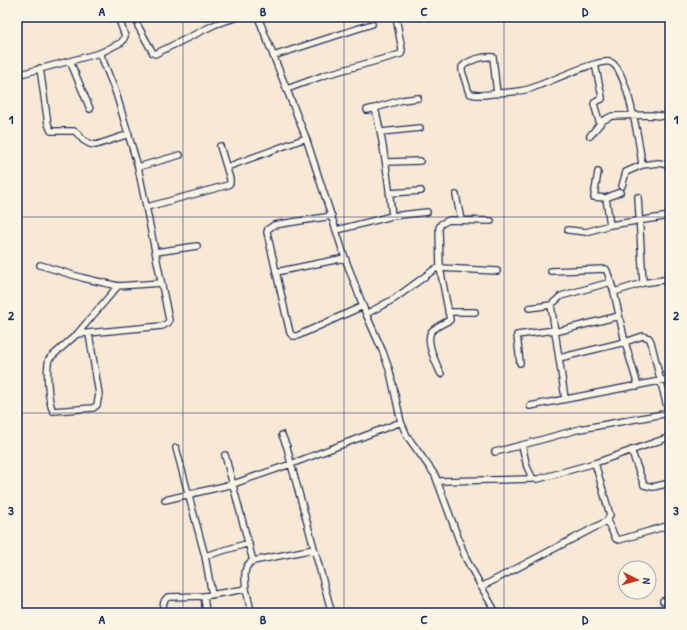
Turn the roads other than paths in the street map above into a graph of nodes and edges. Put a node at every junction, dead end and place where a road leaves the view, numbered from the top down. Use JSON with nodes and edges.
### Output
{"nodes":[{"id":1,"x":118,"y":17,"type":"edge"},
{"id":2,"x":238,"y":17,"type":"edge"},
{"id":3,"x":258,"y":17,"type":"edge"},
{"id":4,"x":396,"y":17,"type":"edge"},
{"id":5,"x":372,"y":24,"type":"dead end"},
{"id":6,"x":138,"y":26,"type":"dead end"},
{"id":7,"x":100,"y":53,"type":"junction"},
{"id":8,"x":273,"y":56,"type":"junction"},
{"id":9,"x":70,"y":61,"type":"junction"},
{"id":10,"x":595,"y":64,"type":"junction"},
{"id":11,"x":40,"y":68,"type":"junction"},
{"id":12,"x":17,"y":75,"type":"edge"},
{"id":13,"x":286,"y":89,"type":"junction"},
{"id":14,"x":497,"y":94,"type":"junction"},
{"id":15,"x":418,"y":98,"type":"dead end"},
{"id":16,"x":375,"y":108,"type":"junction"},
{"id":17,"x":90,"y":109,"type":"dead end"},
{"id":18,"x":367,"y":110,"type":"dead end"},
{"id":19,"x":634,"y":116,"type":"junction"},
{"id":20,"x":670,"y":117,"type":"edge"},
{"id":21,"x":600,"y":124,"type":"junction"},
{"id":22,"x":420,"y":128,"type":"dead end"},
{"id":23,"x":381,"y":132,"type":"junction"},
{"id":24,"x":129,"y":134,"type":"junction"},
{"id":25,"x":590,"y":136,"type":"dead end"},
{"id":26,"x":306,"y":138,"type":"junction"},
{"id":27,"x":220,"y":146,"type":"dead end"},
{"id":28,"x":180,"y":155,"type":"dead end"},
{"id":29,"x":420,"y":160,"type":"dead end"},
{"id":30,"x":386,"y":162,"type":"junction"},
{"id":31,"x":642,"y":165,"type":"junction"},
{"id":32,"x":670,"y":165,"type":"edge"},
{"id":33,"x":138,"y":167,"type":"junction"},
{"id":34,"x":226,"y":167,"type":"junction"},
{"id":35,"x":598,"y":172,"type":"dead end"},
{"id":36,"x":421,"y":191,"type":"dead end"},
{"id":37,"x":390,"y":193,"type":"junction"},
{"id":38,"x":456,"y":195,"type":"dead end"},
{"id":39,"x":638,"y":197,"type":"dead end"},
{"id":40,"x":606,"y":198,"type":"junction"},
{"id":41,"x":146,"y":207,"type":"junction"},
{"id":42,"x":427,"y":212,"type":"dead end"},
{"id":43,"x":332,"y":216,"type":"junction"},
{"id":44,"x":392,"y":216,"type":"junction"},
{"id":45,"x":670,"y":216,"type":"edge"},
{"id":46,"x":461,"y":220,"type":"junction"},
{"id":47,"x":491,"y":221,"type":"dead end"},
{"id":48,"x":640,"y":222,"type":"junction"},
{"id":49,"x":610,"y":225,"type":"junction"},
{"id":50,"x":336,"y":230,"type":"junction"},
{"id":51,"x":568,"y":230,"type":"dead end"},
{"id":52,"x":197,"y":246,"type":"dead end"},
{"id":53,"x":156,"y":252,"type":"junction"},
{"id":54,"x":345,"y":258,"type":"junction"},
{"id":55,"x":40,"y":265,"type":"dead end"},
{"id":56,"x":440,"y":268,"type":"junction"},
{"id":57,"x":497,"y":270,"type":"dead end"},
{"id":58,"x":551,"y":271,"type":"dead end"},
{"id":59,"x":276,"y":272,"type":"junction"},
{"id":60,"x":670,"y":279,"type":"edge"},
{"id":61,"x":611,"y":282,"type":"junction"},
{"id":62,"x":161,"y":283,"type":"junction"},
{"id":63,"x":642,"y":283,"type":"junction"},
{"id":64,"x":118,"y":286,"type":"junction"},
{"id":65,"x":614,"y":292,"type":"junction"},
{"id":66,"x":551,"y":305,"type":"junction"},
{"id":67,"x":363,"y":306,"type":"junction"},
{"id":68,"x":529,"y":308,"type":"dead end"},
{"id":69,"x":448,"y":312,"type":"junction"},
{"id":70,"x":475,"y":312,"type":"dead end"},
{"id":71,"x":366,"y":314,"type":"junction"},
{"id":72,"x":619,"y":316,"type":"junction"},
{"id":73,"x":555,"y":331,"type":"junction"},
{"id":74,"x":77,"y":334,"type":"junction"},
{"id":75,"x":89,"y":334,"type":"junction"},
{"id":76,"x":625,"y":342,"type":"junction"},
{"id":77,"x":559,"y":358,"type":"junction"},
{"id":78,"x":520,"y":363,"type":"dead end"},
{"id":79,"x":441,"y":374,"type":"dead end"},
{"id":80,"x":670,"y":379,"type":"edge"},
{"id":81,"x":660,"y":382,"type":"junction"},
{"id":82,"x":638,"y":386,"type":"junction"},
{"id":83,"x":565,"y":398,"type":"junction"},
{"id":84,"x":530,"y":406,"type":"dead end"},
{"id":85,"x":669,"y":416,"type":"edge"},
{"id":86,"x":401,"y":422,"type":"junction"},
{"id":87,"x":282,"y":435,"type":"dead end"},
{"id":88,"x":670,"y":437,"type":"edge"},
{"id":89,"x":522,"y":445,"type":"junction"},
{"id":90,"x":176,"y":448,"type":"dead end"},
{"id":91,"x":631,"y":450,"type":"junction"},
{"id":92,"x":495,"y":452,"type":"dead end"},
{"id":93,"x":225,"y":455,"type":"dead end"},
{"id":94,"x":595,"y":463,"type":"junction"},
{"id":95,"x":291,"y":464,"type":"junction"},
{"id":96,"x":533,"y":479,"type":"junction"},
{"id":97,"x":438,"y":481,"type":"junction"},
{"id":98,"x":670,"y":483,"type":"edge"},
{"id":99,"x":233,"y":484,"type":"junction"},
{"id":100,"x":189,"y":494,"type":"junction"},
{"id":101,"x":165,"y":500,"type":"dead end"},
{"id":102,"x":607,"y":521,"type":"junction"},
{"id":103,"x":670,"y":525,"type":"edge"},
{"id":104,"x":249,"y":543,"type":"junction"},
{"id":105,"x":314,"y":549,"type":"junction"},
{"id":106,"x":205,"y":556,"type":"junction"},
{"id":107,"x":254,"y":561,"type":"junction"},
{"id":108,"x":481,"y":587,"type":"junction"},
{"id":109,"x":246,"y":589,"type":"junction"},
{"id":110,"x":212,"y":595,"type":"junction"},
{"id":111,"x":204,"y":596,"type":"junction"},
{"id":112,"x":670,"y":599,"type":"edge"},
{"id":113,"x":663,"y":601,"type":"dead end"},
{"id":114,"x":250,"y":607,"type":"dead end"},
{"id":115,"x":331,"y":610,"type":"dead end"},
{"id":116,"x":164,"y":613,"type":"edge"},
{"id":117,"x":206,"y":613,"type":"edge"},
{"id":118,"x":496,"y":613,"type":"edge"}],
"edges":[{"from":1,"to":7,"type":"street"},
{"from":2,"to":6,"type":"street"},
{"from":3,"to":8,"type":"street"},
{"from":4,"to":13,"type":"street"},
{"from":5,"to":8,"type":"street"},
{"from":7,"to":9,"type":"street"},
{"from":7,"to":24,"type":"street"},
{"from":8,"to":13,"type":"street"},
{"from":9,"to":11,"type":"street"},
{"from":9,"to":17,"type":"street"},
{"from":10,"to":14,"type":"street"},
{"from":10,"to":19,"type":"street"},
{"from":10,"to":21,"type":"street"},
{"from":11,"to":12,"type":"street"},
{"from":11,"to":24,"type":"street"},
{"from":13,"to":26,"type":"street"},
{"from":14,"to":14,"type":"street"},
{"from":15,"to":16,"type":"street"},
{"from":16,"to":18,"type":"street"},
{"from":16,"to":23,"type":"street"},
{"from":19,"to":20,"type":"street"},
{"from":19,"to":21,"type":"street"},
{"from":19,"to":31,"type":"street"},
{"from":21,"to":25,"type":"street"},
{"from":22,"to":23,"type":"street"},
{"from":23,"to":30,"type":"street"},
{"from":24,"to":33,"type":"street"},
{"from":26,"to":34,"type":"street"},
{"from":26,"to":43,"type":"street"},
{"from":27,"to":34,"type":"street"},
{"from":28,"to":33,"type":"street"},
{"from":29,"to":30,"type":"street"},
{"from":30,"to":37,"type":"street"},
{"from":31,"to":32,"type":"street"},
{"from":31,"to":40,"type":"street"},
{"from":33,"to":41,"type":"street"},
{"from":34,"to":41,"type":"street"},
{"from":35,"to":40,"type":"street"},
{"from":36,"to":37,"type":"street"},
{"from":37,"to":44,"type":"street"},
{"from":38,"to":46,"type":"street"},
{"from":39,"to":48,"type":"street"},
{"from":40,"to":49,"type":"street"},
{"from":41,"to":53,"type":"street"},
{"from":42,"to":44,"type":"street"},
{"from":43,"to":50,"type":"street"},
{"from":43,"to":59,"type":"street"},
{"from":44,"to":50,"type":"street"},
{"from":45,"to":48,"type":"street"},
{"from":46,"to":47,"type":"street"},
{"from":46,"to":56,"type":"street"},
{"from":48,"to":49,"type":"street"},
{"from":48,"to":63,"type":"street"},
{"from":49,"to":51,"type":"street"},
{"from":50,"to":54,"type":"street"},
{"from":52,"to":53,"type":"street"},
{"from":53,"to":62,"type":"street"},
{"from":54,"to":59,"type":"street"},
{"from":54,"to":67,"type":"street"},
{"from":55,"to":64,"type":"street"},
{"from":56,"to":57,"type":"street"},
{"from":56,"to":69,"type":"street"},
{"from":56,"to":71,"type":"street"},
{"from":58,"to":61,"type":"street"},
{"from":59,"to":67,"type":"street"},
{"from":60,"to":63,"type":"street"},
{"from":61,"to":65,"type":"street"},
{"from":61,"to":66,"type":"street"},
{"from":62,"to":64,"type":"street"},
{"from":62,"to":75,"type":"street"},
{"from":63,"to":65,"type":"street"},
{"from":64,"to":74,"type":"street"},
{"from":65,"to":72,"type":"street"},
{"from":66,"to":68,"type":"street"},
{"from":66,"to":73,"type":"street"},
{"from":67,"to":71,"type":"street"},
{"from":69,"to":70,"type":"street"},
{"from":69,"to":79,"type":"street"},
{"from":71,"to":86,"type":"street"},
{"from":72,"to":73,"type":"street"},
{"from":72,"to":76,"type":"street"},
{"from":73,"to":77,"type":"street"},
{"from":73,"to":78,"type":"street"},
{"from":74,"to":75,"type":"street"},
{"from":74,"to":75,"type":"street"},
{"from":76,"to":77,"type":"street"},
{"from":76,"to":81,"type":"street"},
{"from":76,"to":82,"type":"street"},
{"from":77,"to":83,"type":"street"},
{"from":80,"to":81,"type":"street"},
{"from":81,"to":82,"type":"street"},
{"from":81,"to":85,"type":"street"},
{"from":82,"to":83,"type":"street"},
{"from":83,"to":84,"type":"street"},
{"from":85,"to":89,"type":"street"},
{"from":86,"to":95,"type":"street"},
{"from":86,"to":97,"type":"street"},
{"from":87,"to":95,"type":"street"},
{"from":88,"to":91,"type":"street"},
{"from":89,"to":92,"type":"street"},
{"from":89,"to":96,"type":"street"},
{"from":90,"to":100,"type":"street"},
{"from":91,"to":94,"type":"street"},
{"from":91,"to":98,"type":"street"},
{"from":93,"to":99,"type":"street"},
{"from":94,"to":96,"type":"street"},
{"from":94,"to":102,"type":"street"},
{"from":95,"to":99,"type":"street"},
{"from":95,"to":105,"type":"street"},
{"from":96,"to":97,"type":"street"},
{"from":97,"to":108,"type":"street"},
{"from":99,"to":100,"type":"street"},
{"from":99,"to":104,"type":"street"},
{"from":100,"to":101,"type":"street"},
{"from":100,"to":106,"type":"street"},
{"from":102,"to":103,"type":"street"},
{"from":102,"to":108,"type":"street"},
{"from":104,"to":106,"type":"street"},
{"from":104,"to":107,"type":"street"},
{"from":105,"to":107,"type":"street"},
{"from":105,"to":115,"type":"street"},
{"from":106,"to":110,"type":"street"},
{"from":107,"to":109,"type":"street"},
{"from":108,"to":118,"type":"street"},
{"from":109,"to":110,"type":"street"},
{"from":109,"to":114,"type":"street"},
{"from":110,"to":111,"type":"street"},
{"from":111,"to":116,"type":"street"},
{"from":111,"to":117,"type":"street"},
{"from":112,"to":113,"type":"street"}]}
